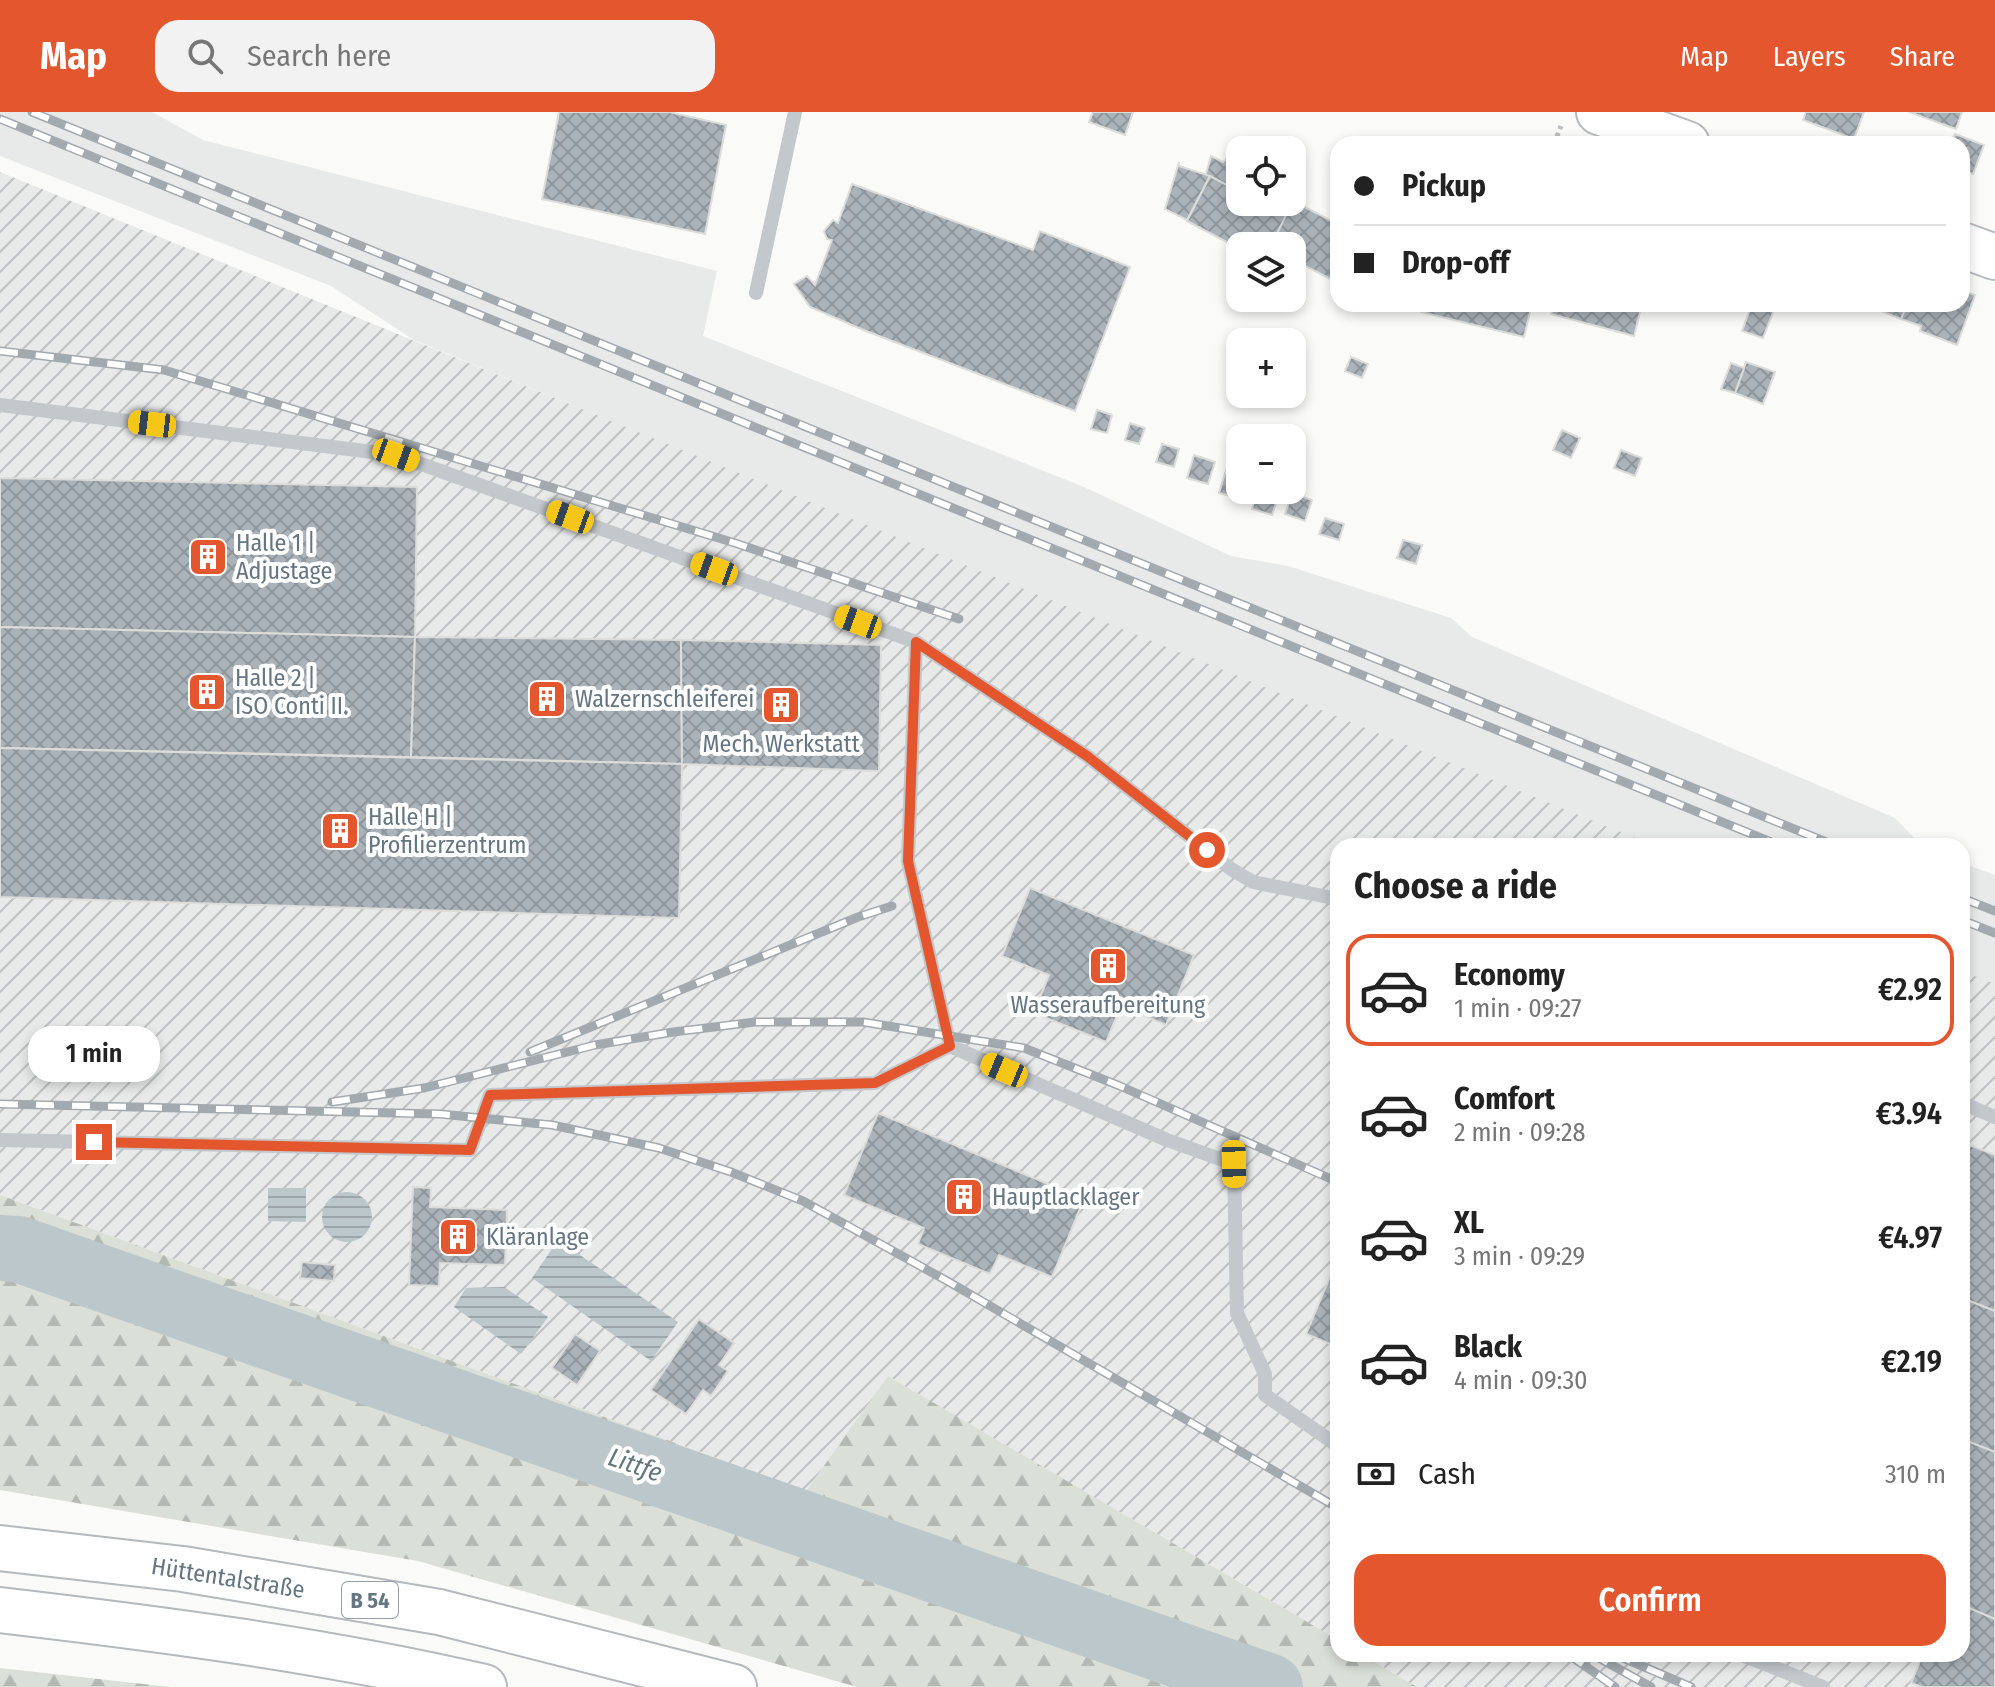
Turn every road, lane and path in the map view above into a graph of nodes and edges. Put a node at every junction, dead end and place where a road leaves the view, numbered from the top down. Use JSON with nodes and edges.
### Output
{"nodes":[{"id":1,"x":795,"y":112,"type":"edge"},
{"id":2,"x":1599,"y":112,"type":"edge"},
{"id":3,"x":1665,"y":136,"type":"edge"},
{"id":4,"x":1970,"y":248,"type":"edge"},
{"id":5,"x":1995,"y":257,"type":"edge"},
{"id":6,"x":756,"y":293,"type":"dead end"},
{"id":7,"x":0,"y":405,"type":"edge"},
{"id":8,"x":916,"y":642,"type":"junction"},
{"id":9,"x":1330,"y":897,"type":"edge"},
{"id":10,"x":950,"y":1046,"type":"junction"},
{"id":11,"x":1970,"y":1106,"type":"edge"},
{"id":12,"x":1995,"y":1117,"type":"edge"},
{"id":13,"x":0,"y":1140,"type":"edge"},
{"id":14,"x":1330,"y":1440,"type":"edge"},
{"id":15,"x":0,"y":1548,"type":"edge"},
{"id":16,"x":0,"y":1610,"type":"edge"},
{"id":17,"x":1760,"y":1662,"type":"edge"},
{"id":18,"x":484,"y":1687,"type":"edge"},
{"id":19,"x":734,"y":1687,"type":"edge"},
{"id":20,"x":1823,"y":1687,"type":"edge"}],
"edges":[{"from":1,"to":6,"type":"lane"},
{"from":2,"to":3,"type":"main road"},
{"from":4,"to":5,"type":"main road"},
{"from":7,"to":8,"type":"lane"},
{"from":8,"to":9,"type":"lane"},
{"from":8,"to":10,"type":"lane"},
{"from":10,"to":13,"type":"lane"},
{"from":10,"to":14,"type":"lane"},
{"from":11,"to":12,"type":"lane"},
{"from":15,"to":19,"type":"main road","name":"Hüttentalstraße","number":"B 54"},
{"from":16,"to":18,"type":"main road"},
{"from":17,"to":20,"type":"lane"}]}
